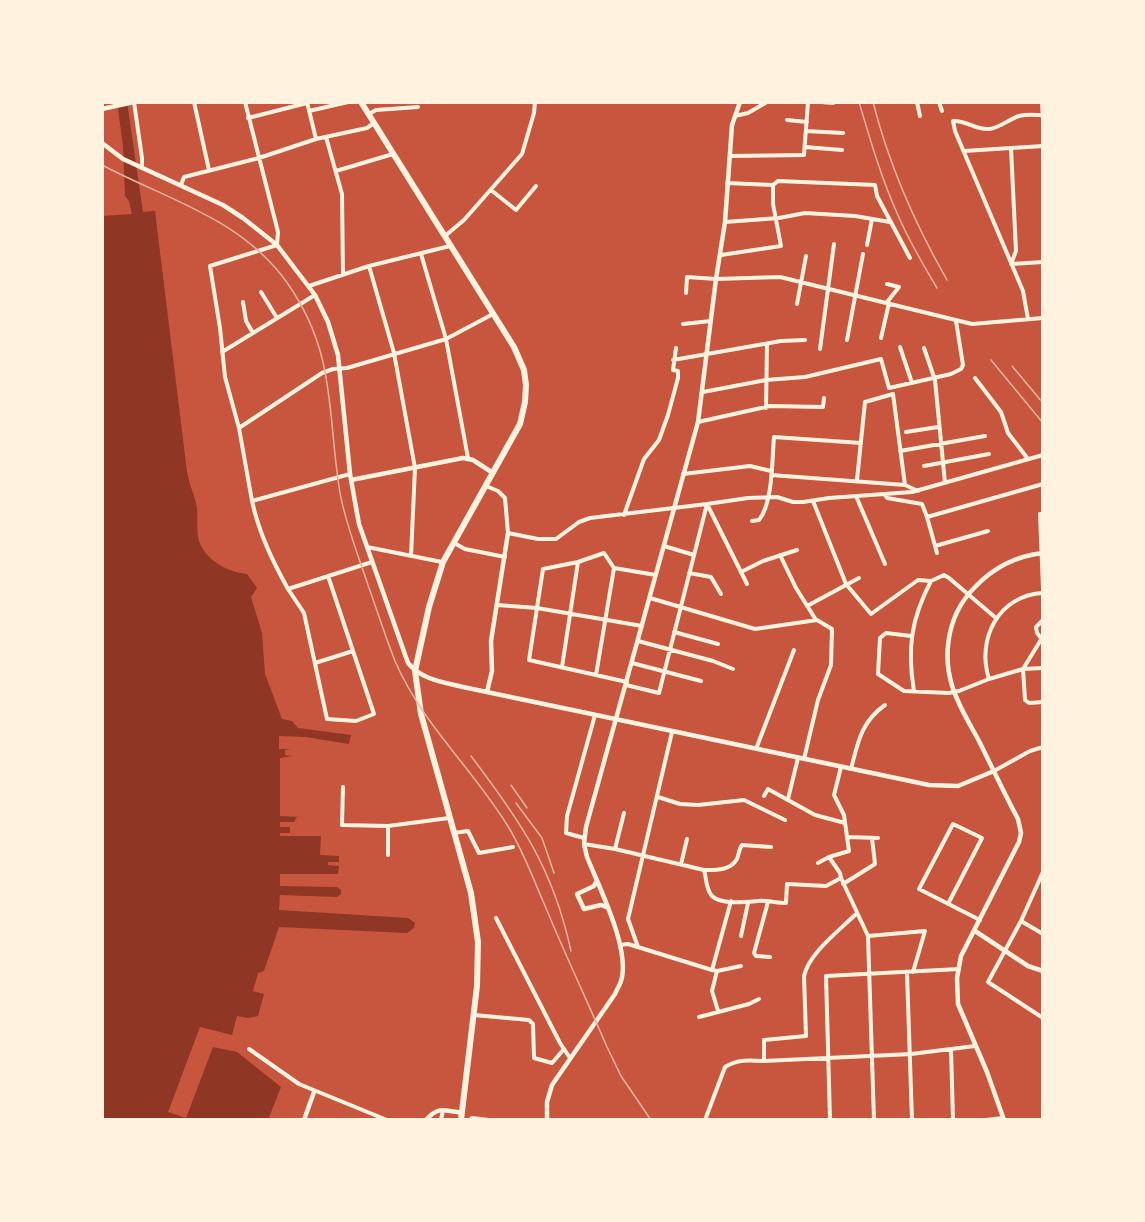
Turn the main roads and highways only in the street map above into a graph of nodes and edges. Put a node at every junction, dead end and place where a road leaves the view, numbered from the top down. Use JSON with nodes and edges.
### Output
{"nodes":[{"id":1,"x":361,"y":102,"type":"edge"},
{"id":2,"x":462,"y":1117,"type":"edge"}],
"edges":[{"from":1,"to":2,"type":"highway"}]}
